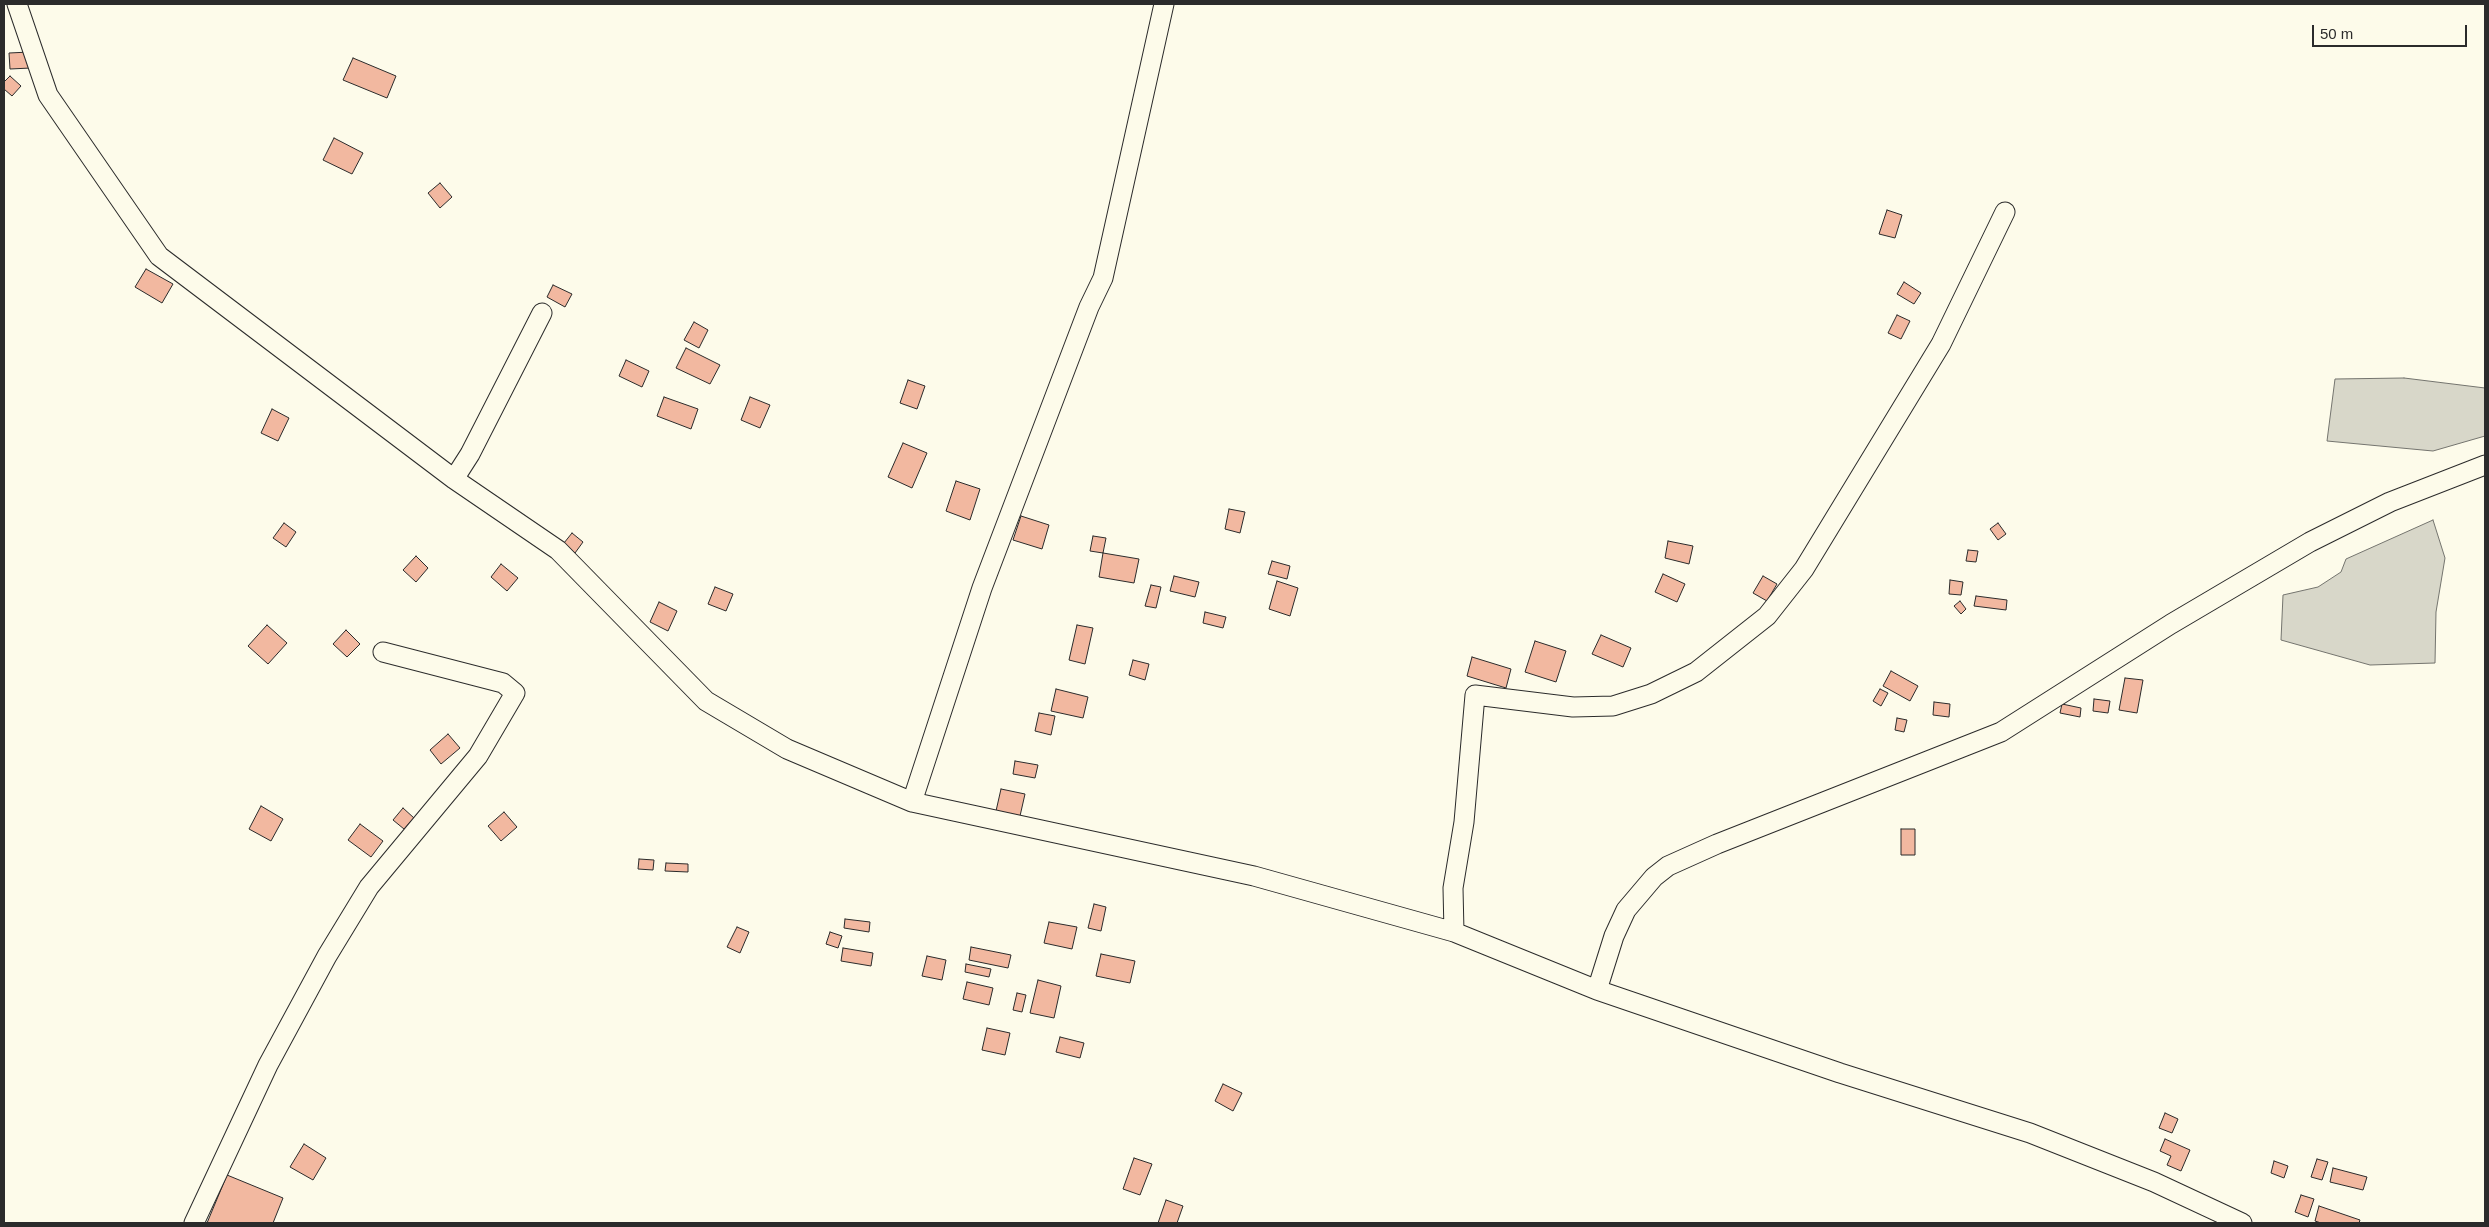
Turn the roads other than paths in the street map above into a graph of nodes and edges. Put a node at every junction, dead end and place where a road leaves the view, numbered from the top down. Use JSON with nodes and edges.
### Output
{"nodes":[{"id":1,"x":16,"y":4,"type":"edge"},
{"id":2,"x":1164,"y":4,"type":"edge"},
{"id":3,"x":2005,"y":212,"type":"dead end"},
{"id":4,"x":542,"y":314,"type":"dead end"},
{"id":5,"x":2485,"y":466,"type":"edge"},
{"id":6,"x":454,"y":479,"type":"junction"},
{"id":7,"x":383,"y":652,"type":"dead end"},
{"id":8,"x":912,"y":802,"type":"junction"},
{"id":9,"x":1454,"y":932,"type":"junction"},
{"id":10,"x":1597,"y":990,"type":"junction"},
{"id":11,"x":194,"y":1223,"type":"edge"},
{"id":12,"x":2242,"y":1223,"type":"edge"}],
"edges":[{"from":1,"to":6,"type":"street"},
{"from":2,"to":8,"type":"street"},
{"from":3,"to":9,"type":"street"},
{"from":4,"to":6,"type":"street"},
{"from":5,"to":10,"type":"street"},
{"from":6,"to":8,"type":"street"},
{"from":7,"to":11,"type":"street"},
{"from":8,"to":9,"type":"street"},
{"from":9,"to":10,"type":"street"},
{"from":10,"to":12,"type":"street"}]}
